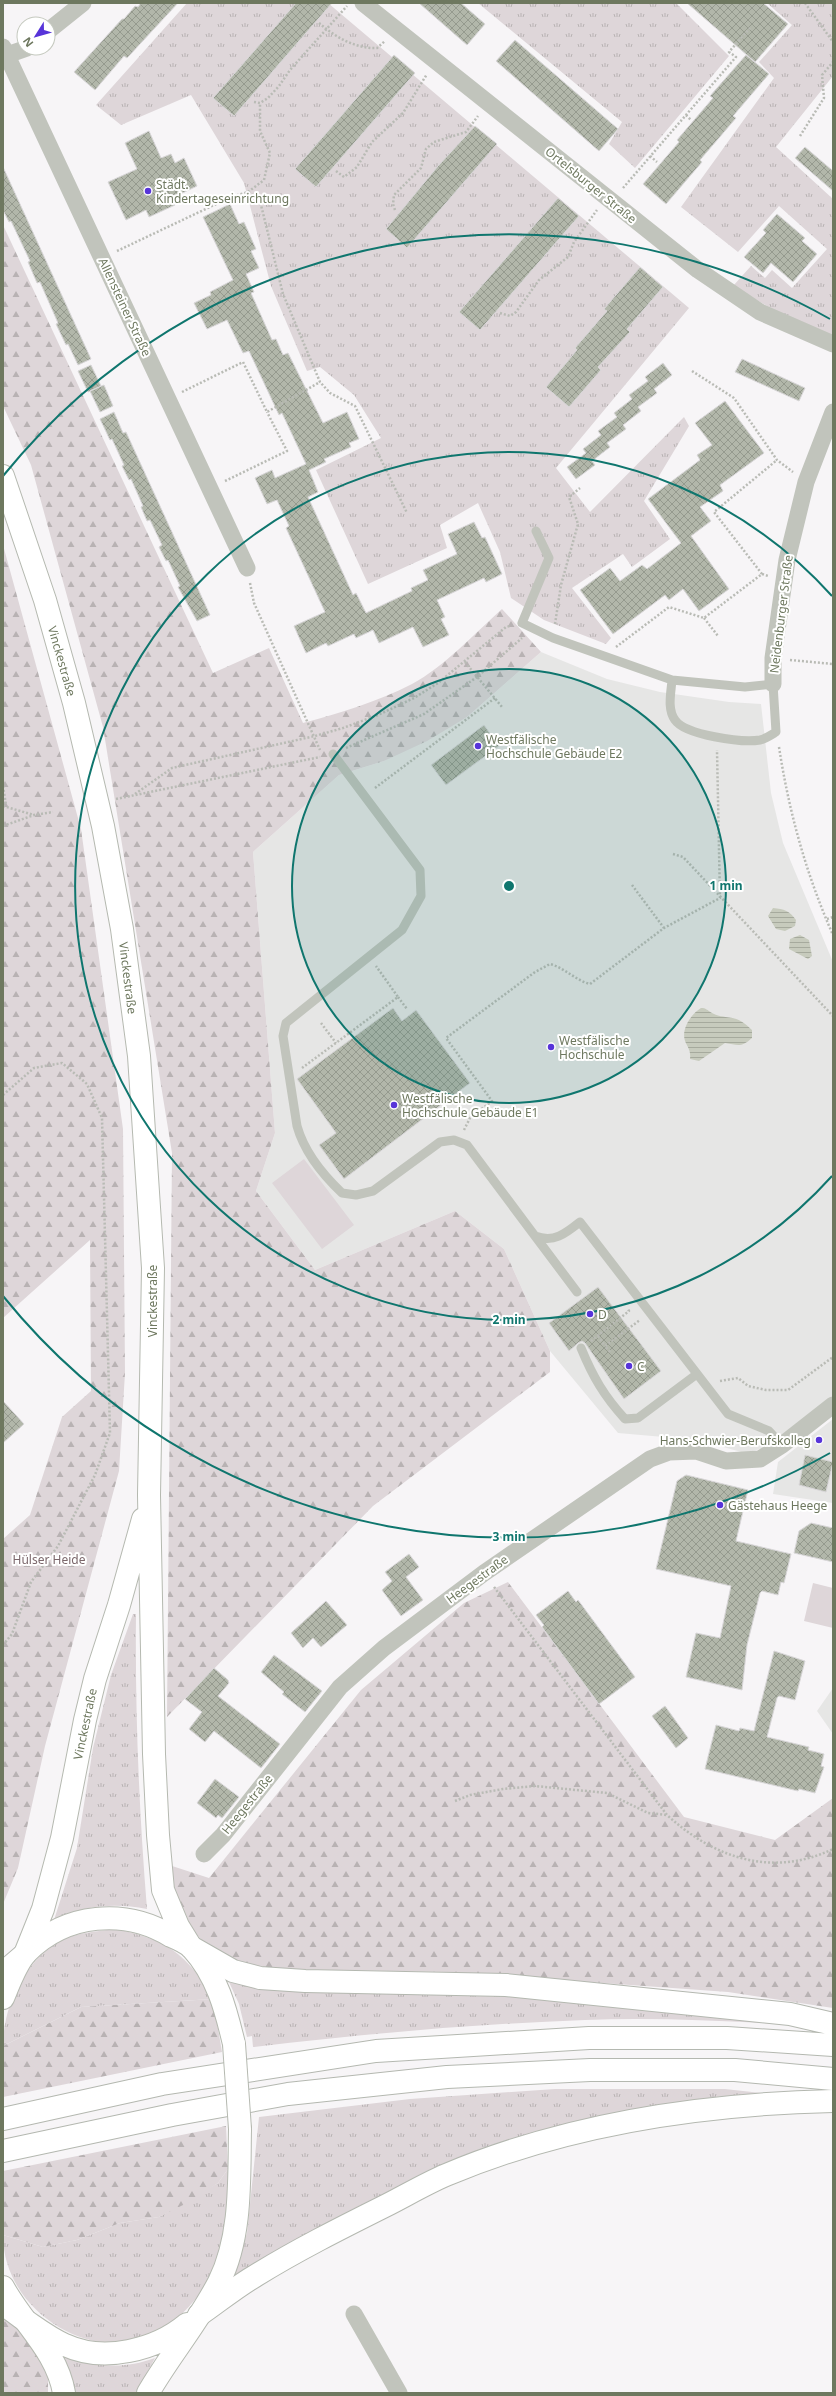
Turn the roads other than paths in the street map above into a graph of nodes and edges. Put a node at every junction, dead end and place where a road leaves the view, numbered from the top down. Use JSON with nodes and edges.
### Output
{"nodes":[{"id":1,"x":83,"y":3,"type":"edge"},
{"id":2,"x":363,"y":3,"type":"edge"},
{"id":3,"x":56,"y":25,"type":"edge"},
{"id":4,"x":16,"y":50,"type":"edge"},
{"id":5,"x":5,"y":51,"type":"edge"},
{"id":6,"x":833,"y":344,"type":"edge"},
{"id":7,"x":833,"y":412,"type":"edge"},
{"id":8,"x":3,"y":476,"type":"edge"},
{"id":9,"x":536,"y":532,"type":"dead end"},
{"id":10,"x":247,"y":568,"type":"road end"},
{"id":11,"x":672,"y":680,"type":"junction"},
{"id":12,"x":773,"y":684,"type":"junction"},
{"id":13,"x":333,"y":754,"type":"road end"},
{"id":14,"x":535,"y":1236,"type":"junction"},
{"id":15,"x":577,"y":1292,"type":"dead end"},
{"id":16,"x":581,"y":1348,"type":"road end"},
{"id":17,"x":697,"y":1374,"type":"junction"},
{"id":18,"x":833,"y":1405,"type":"edge"},
{"id":19,"x":782,"y":1445,"type":"junction"},
{"id":20,"x":149,"y":1495,"type":"junction"},
{"id":21,"x":204,"y":1854,"type":"dead end"},
{"id":22,"x":192,"y":1948,"type":"junction"},
{"id":23,"x":25,"y":1954,"type":"junction"},
{"id":24,"x":3,"y":1974,"type":"edge"},
{"id":25,"x":3,"y":1998,"type":"edge"},
{"id":26,"x":833,"y":2024,"type":"edge"},
{"id":27,"x":833,"y":2045,"type":"edge"},
{"id":28,"x":833,"y":2079,"type":"edge"},
{"id":29,"x":833,"y":2101,"type":"edge"},
{"id":30,"x":3,"y":2119,"type":"edge"},
{"id":31,"x":3,"y":2151,"type":"edge"},
{"id":32,"x":3,"y":2288,"type":"edge"},
{"id":33,"x":3,"y":2304,"type":"edge"},
{"id":34,"x":354,"y":2314,"type":"dead end"},
{"id":35,"x":199,"y":2315,"type":"junction"},
{"id":36,"x":26,"y":2321,"type":"junction"},
{"id":37,"x":64,"y":2393,"type":"edge"},
{"id":38,"x":148,"y":2393,"type":"edge"},
{"id":39,"x":399,"y":2393,"type":"edge"}],
"edges":[{"from":1,"to":3,"type":"street"},
{"from":2,"to":6,"type":"street","name":"Ortelsburger Straße"},
{"from":4,"to":5,"type":"street"},
{"from":5,"to":10,"type":"street","name":"Allensteiner Straße"},
{"from":7,"to":12,"type":"street","name":"Neidenburger Straße"},
{"from":8,"to":20,"type":"main road","name":"Vinckestraße"},
{"from":9,"to":11,"type":"lane"},
{"from":11,"to":12,"type":"lane"},
{"from":11,"to":12,"type":"lane","name":"Neidenburger Straße"},
{"from":13,"to":14,"type":"lane"},
{"from":14,"to":15,"type":"lane"},
{"from":14,"to":17,"type":"lane"},
{"from":16,"to":17,"type":"lane"},
{"from":17,"to":19,"type":"lane"},
{"from":18,"to":19,"type":"street","name":"Heegestraße"},
{"from":19,"to":21,"type":"street","name":"Heegestraße"},
{"from":20,"to":22,"type":"main road","name":"Vinckestraße"},
{"from":20,"to":23,"type":"main road","name":"Vinckestraße"},
{"from":22,"to":23,"type":"main road"},
{"from":22,"to":26,"type":"main road"},
{"from":22,"to":35,"type":"main road","name":"Vinckestraße","bridge":true},
{"from":23,"to":24,"type":"main road"},
{"from":23,"to":25,"type":"main road","name":"Vinckestraße"},
{"from":27,"to":30,"type":"main road"},
{"from":28,"to":31,"type":"main road"},
{"from":29,"to":35,"type":"main road"},
{"from":32,"to":36,"type":"main road"},
{"from":33,"to":36,"type":"main road"},
{"from":34,"to":39,"type":"street"},
{"from":35,"to":36,"type":"main road"},
{"from":35,"to":38,"type":"main road","name":"Vinckestraße"},
{"from":36,"to":37,"type":"main road"}]}
